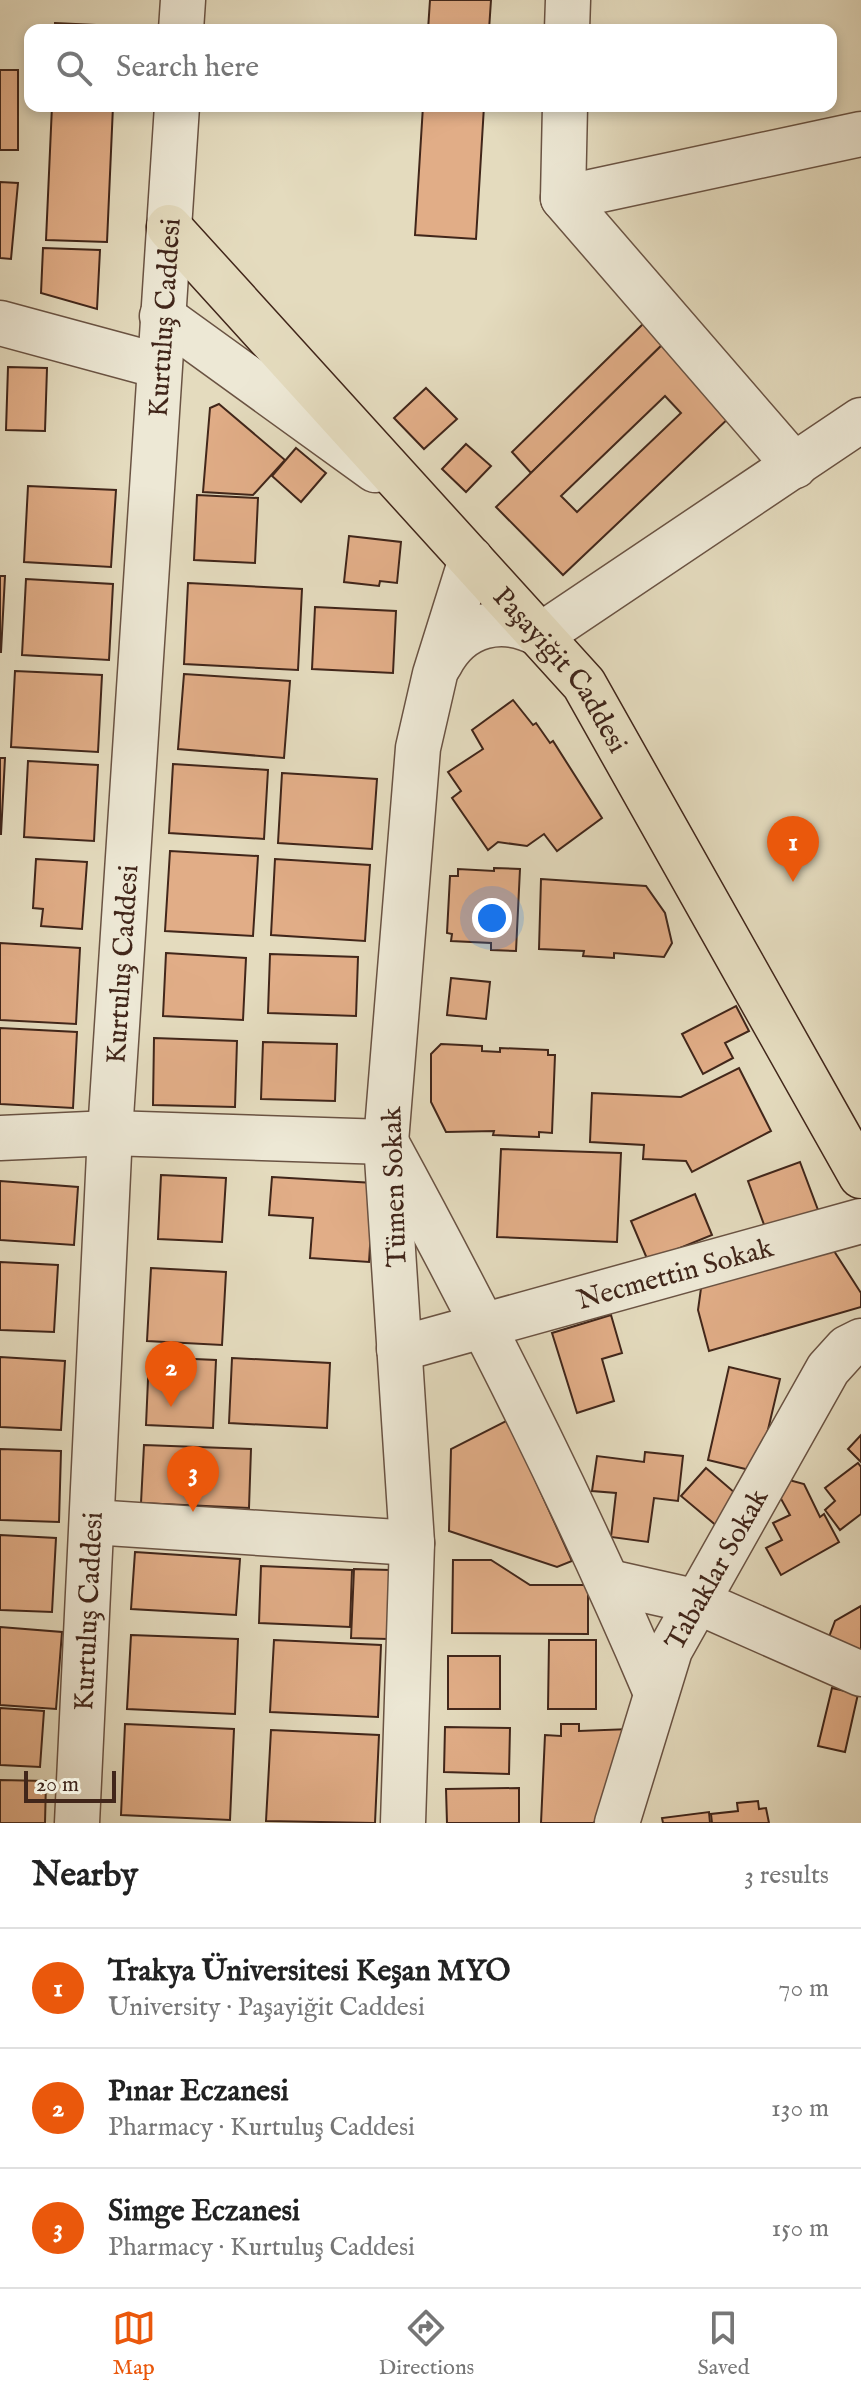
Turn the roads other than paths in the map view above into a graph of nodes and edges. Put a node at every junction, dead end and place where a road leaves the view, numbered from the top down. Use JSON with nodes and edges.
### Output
{"nodes":[{"id":1,"x":183,"y":0,"type":"edge"},
{"id":2,"x":568,"y":0,"type":"edge"},
{"id":3,"x":181,"y":24,"type":"edge"},
{"id":4,"x":567,"y":24,"type":"edge"},
{"id":5,"x":177,"y":112,"type":"edge"},
{"id":6,"x":565,"y":112,"type":"edge"},
{"id":7,"x":861,"y":134,"type":"edge"},
{"id":8,"x":563,"y":198,"type":"junction"},
{"id":9,"x":169,"y":227,"type":"junction"},
{"id":10,"x":162,"y":316,"type":"junction"},
{"id":11,"x":0,"y":323,"type":"edge"},
{"id":12,"x":159,"y":366,"type":"junction"},
{"id":13,"x":861,"y":420,"type":"edge"},
{"id":14,"x":795,"y":466,"type":"junction"},
{"id":15,"x":430,"y":514,"type":"junction"},
{"id":16,"x":471,"y":559,"type":"junction"},
{"id":17,"x":541,"y":635,"type":"junction"},
{"id":18,"x":435,"y":674,"type":"junction"},
{"id":19,"x":110,"y":1133,"type":"junction"},
{"id":20,"x":0,"y":1138,"type":"edge"},
{"id":21,"x":386,"y":1142,"type":"junction"},
{"id":22,"x":861,"y":1176,"type":"edge"},
{"id":23,"x":861,"y":1221,"type":"edge"},
{"id":24,"x":487,"y":1327,"type":"junction"},
{"id":25,"x":861,"y":1341,"type":"edge"},
{"id":26,"x":399,"y":1349,"type":"junction"},
{"id":27,"x":92,"y":1522,"type":"junction"},
{"id":28,"x":412,"y":1543,"type":"junction"},
{"id":29,"x":609,"y":1582,"type":"junction"},
{"id":30,"x":698,"y":1602,"type":"junction"},
{"id":31,"x":861,"y":1674,"type":"edge"},
{"id":32,"x":656,"y":1693,"type":"junction"},
{"id":33,"x":77,"y":1823,"type":"edge"},
{"id":34,"x":403,"y":1823,"type":"edge"},
{"id":35,"x":617,"y":1823,"type":"edge"}],
"edges":[{"from":1,"to":3,"type":"street"},
{"from":2,"to":4,"type":"street"},
{"from":5,"to":9,"type":"street","name":"Kurtuluş Caddesi"},
{"from":6,"to":8,"type":"street"},
{"from":7,"to":8,"type":"street"},
{"from":8,"to":14,"type":"street"},
{"from":9,"to":10,"type":"street","name":"Kurtuluş Caddesi"},
{"from":9,"to":15,"type":"main road","name":"Paşayiğit Caddesi"},
{"from":10,"to":12,"type":"street","name":"Kurtuluş Caddesi"},
{"from":10,"to":15,"type":"street"},
{"from":11,"to":12,"type":"street"},
{"from":12,"to":19,"type":"street","name":"Kurtuluş Caddesi"},
{"from":13,"to":14,"type":"street"},
{"from":14,"to":17,"type":"street"},
{"from":15,"to":16,"type":"main road","name":"Paşayiğit Caddesi"},
{"from":16,"to":17,"type":"main road","name":"Paşayiğit Caddesi"},
{"from":16,"to":18,"type":"street","name":"Tümen Sokak"},
{"from":17,"to":18,"type":"street"},
{"from":17,"to":22,"type":"main road","name":"Paşayiğit Caddesi"},
{"from":18,"to":21,"type":"street","name":"Tümen Sokak"},
{"from":19,"to":20,"type":"street"},
{"from":19,"to":21,"type":"street"},
{"from":19,"to":27,"type":"street","name":"Kurtuluş Caddesi"},
{"from":21,"to":24,"type":"street"},
{"from":21,"to":26,"type":"street","name":"Tümen Sokak"},
{"from":23,"to":24,"type":"street","name":"Necmettin Sokak"},
{"from":24,"to":26,"type":"street","name":"Necmettin Sokak"},
{"from":24,"to":29,"type":"street"},
{"from":25,"to":30,"type":"street","name":"Tabaklar Sokak"},
{"from":26,"to":28,"type":"street","name":"Tümen Sokak"},
{"from":27,"to":28,"type":"street"},
{"from":27,"to":33,"type":"street","name":"Kurtuluş Caddesi"},
{"from":28,"to":34,"type":"street","name":"Tümen Sokak"},
{"from":29,"to":30,"type":"street"},
{"from":29,"to":32,"type":"street"},
{"from":30,"to":31,"type":"street"},
{"from":30,"to":32,"type":"street","name":"Tabaklar Sokak"},
{"from":32,"to":35,"type":"street","name":"Tabaklar Sokak"}]}
